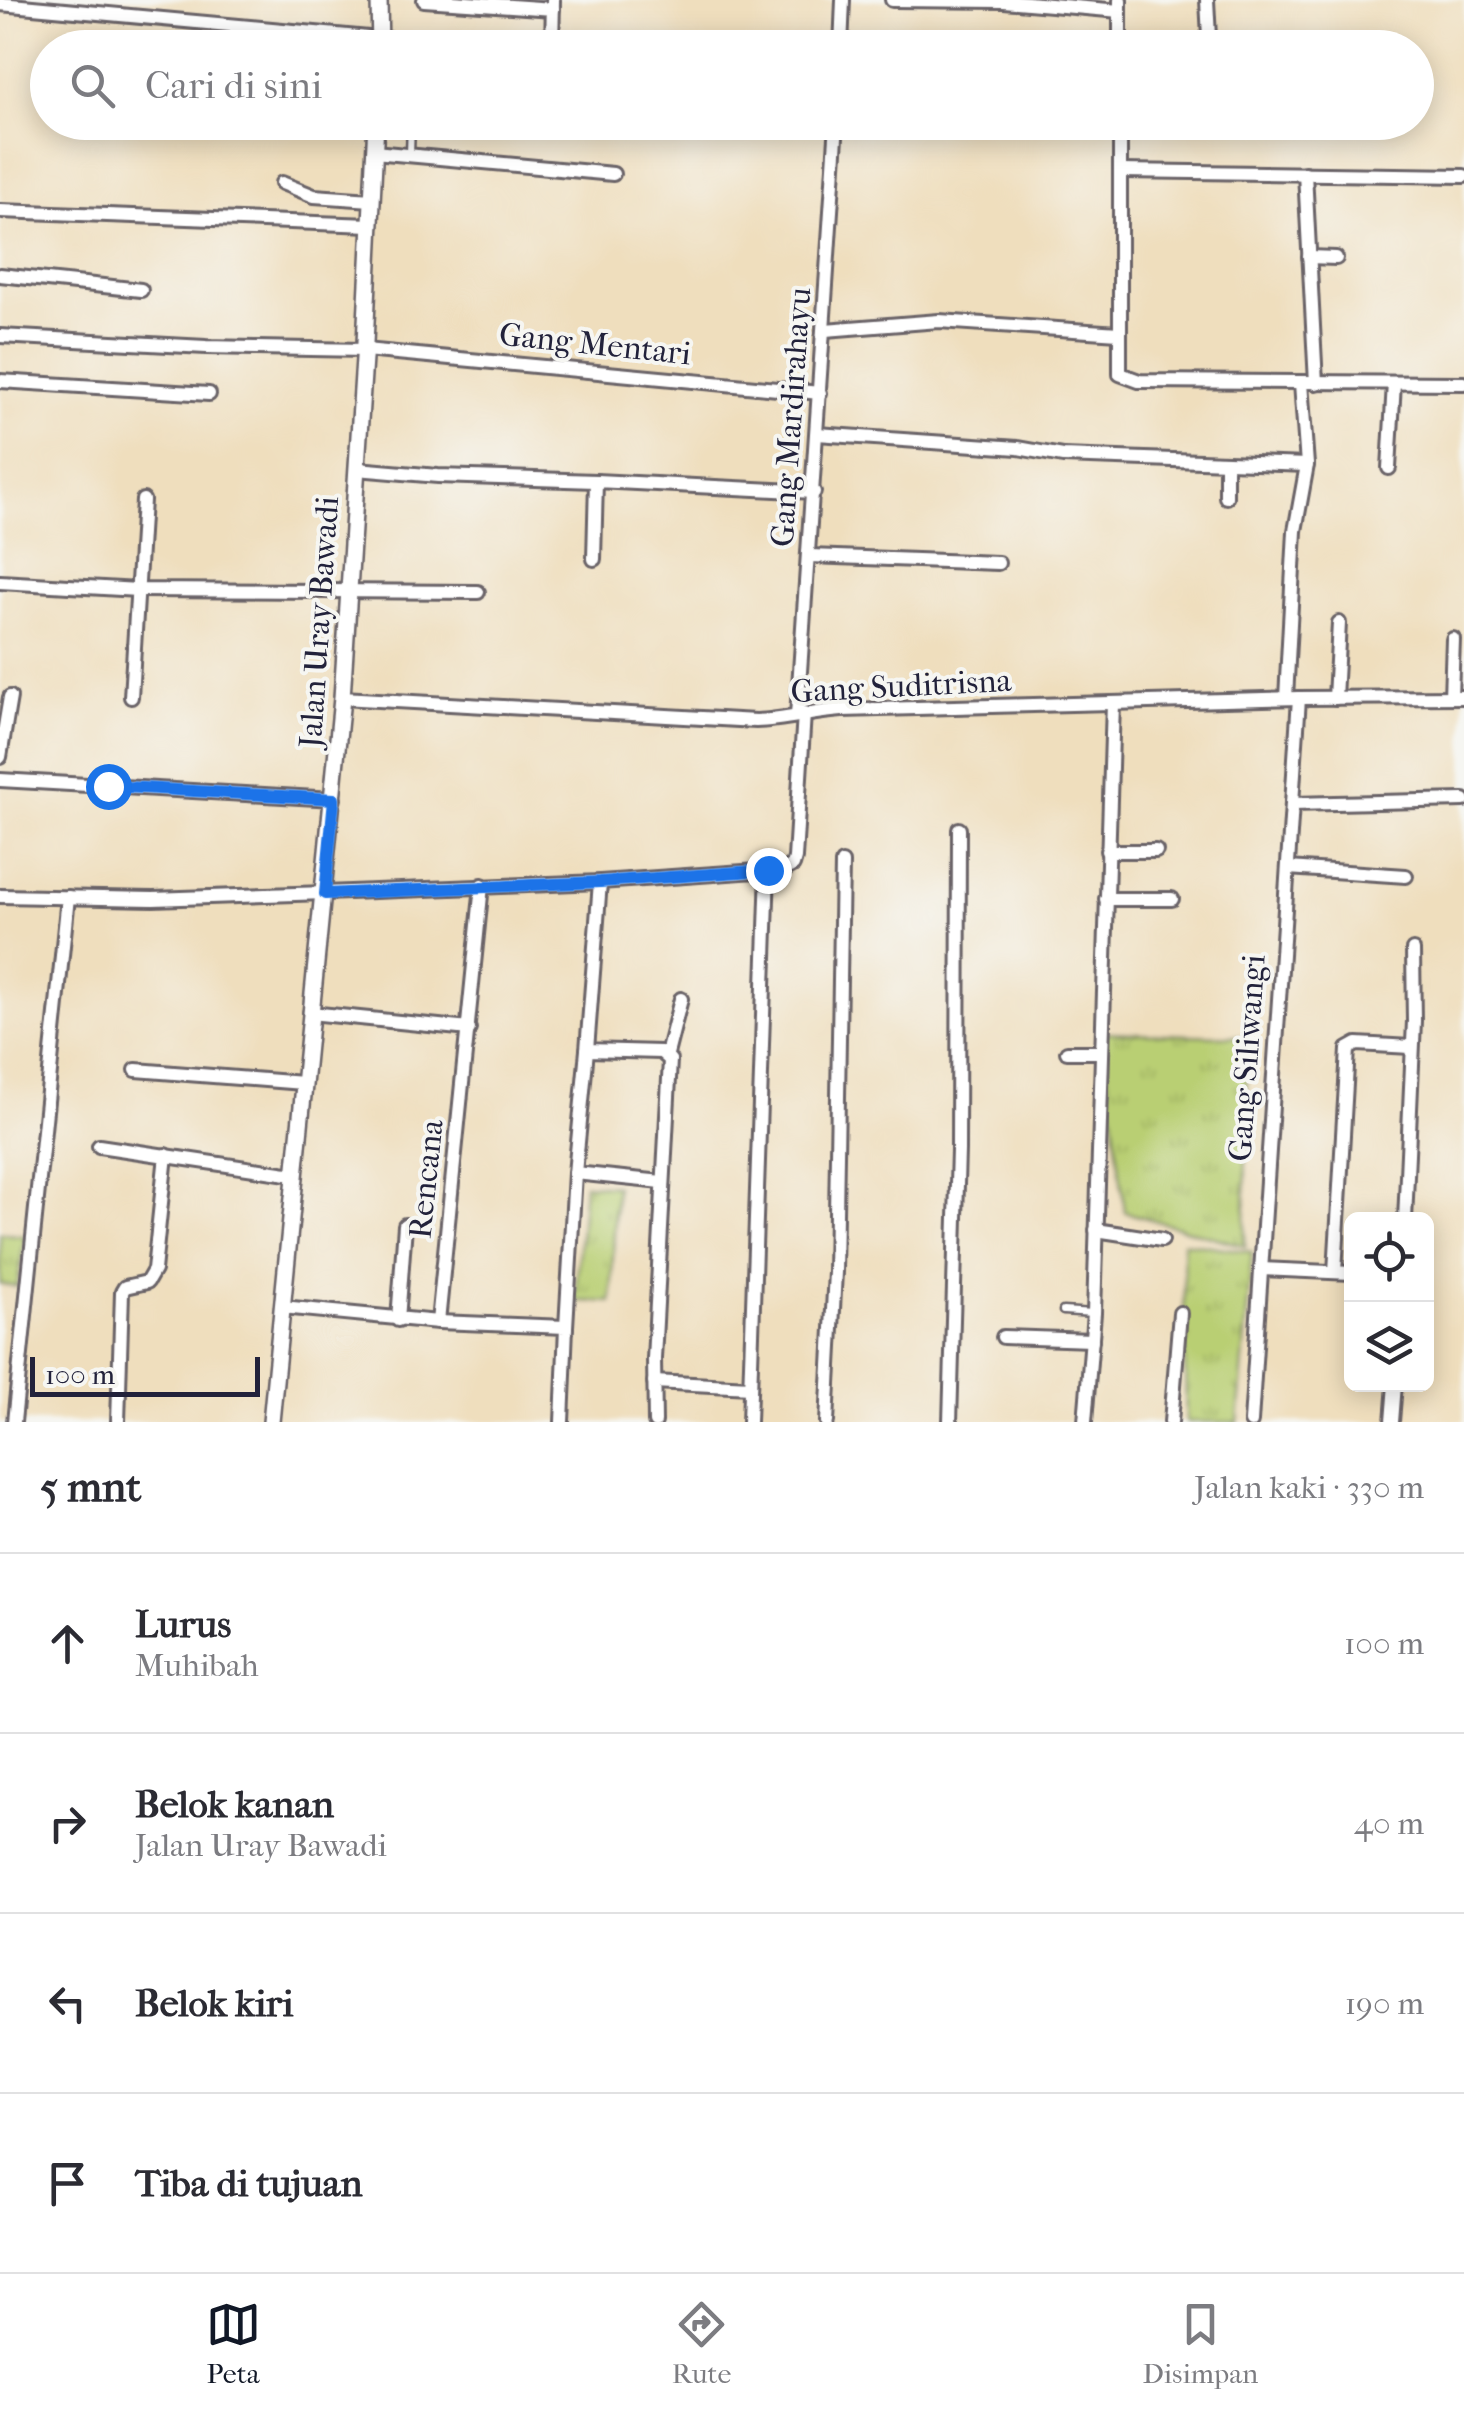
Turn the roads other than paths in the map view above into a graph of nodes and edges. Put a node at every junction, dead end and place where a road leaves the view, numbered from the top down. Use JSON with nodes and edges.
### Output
{"nodes":[{"id":1,"x":379,"y":0,"type":"edge"},
{"id":2,"x":424,"y":0,"type":"edge"},
{"id":3,"x":844,"y":0,"type":"edge"},
{"id":4,"x":892,"y":0,"type":"edge"},
{"id":5,"x":1207,"y":0,"type":"edge"},
{"id":6,"x":0,"y":4,"type":"edge"},
{"id":7,"x":553,"y":5,"type":"edge"},
{"id":8,"x":1120,"y":5,"type":"edge"},
{"id":9,"x":247,"y":30,"type":"edge"},
{"id":10,"x":380,"y":30,"type":"edge"},
{"id":11,"x":552,"y":30,"type":"edge"},
{"id":12,"x":842,"y":30,"type":"edge"},
{"id":13,"x":1208,"y":30,"type":"edge"},
{"id":14,"x":375,"y":140,"type":"edge"},
{"id":15,"x":410,"y":140,"type":"edge"},
{"id":16,"x":836,"y":140,"type":"edge"},
{"id":17,"x":1120,"y":140,"type":"edge"},
{"id":18,"x":374,"y":152,"type":"junction"},
{"id":19,"x":410,"y":155,"type":"junction"},
{"id":20,"x":1120,"y":171,"type":"junction"},
{"id":21,"x":1305,"y":173,"type":"junction"},
{"id":22,"x":614,"y":174,"type":"dead end"},
{"id":23,"x":1464,"y":176,"type":"edge"},
{"id":24,"x":282,"y":183,"type":"dead end"},
{"id":25,"x":372,"y":200,"type":"junction"},
{"id":26,"x":0,"y":211,"type":"edge"},
{"id":27,"x":371,"y":225,"type":"junction"},
{"id":28,"x":1309,"y":257,"type":"junction"},
{"id":29,"x":1336,"y":258,"type":"dead end"},
{"id":30,"x":0,"y":275,"type":"edge"},
{"id":31,"x":141,"y":290,"type":"dead end"},
{"id":32,"x":825,"y":330,"type":"junction"},
{"id":33,"x":1119,"y":333,"type":"junction"},
{"id":34,"x":0,"y":336,"type":"edge"},
{"id":35,"x":365,"y":350,"type":"junction"},
{"id":36,"x":0,"y":382,"type":"edge"},
{"id":37,"x":1308,"y":383,"type":"junction"},
{"id":38,"x":1394,"y":384,"type":"junction"},
{"id":39,"x":1464,"y":384,"type":"edge"},
{"id":40,"x":820,"y":393,"type":"junction"},
{"id":41,"x":209,"y":394,"type":"dead end"},
{"id":42,"x":818,"y":434,"type":"junction"},
{"id":43,"x":1226,"y":463,"type":"junction"},
{"id":44,"x":1307,"y":465,"type":"junction"},
{"id":45,"x":1389,"y":468,"type":"dead end"},
{"id":46,"x":357,"y":469,"type":"junction"},
{"id":47,"x":596,"y":481,"type":"junction"},
{"id":48,"x":814,"y":492,"type":"junction"},
{"id":49,"x":1226,"y":497,"type":"dead end"},
{"id":50,"x":144,"y":500,"type":"dead end"},
{"id":51,"x":810,"y":556,"type":"junction"},
{"id":52,"x":594,"y":559,"type":"dead end"},
{"id":53,"x":998,"y":563,"type":"dead end"},
{"id":54,"x":0,"y":582,"type":"edge"},
{"id":55,"x":138,"y":590,"type":"junction"},
{"id":56,"x":348,"y":590,"type":"junction"},
{"id":57,"x":478,"y":592,"type":"dead end"},
{"id":58,"x":1340,"y":623,"type":"dead end"},
{"id":59,"x":1453,"y":639,"type":"dead end"},
{"id":60,"x":131,"y":697,"type":"dead end"},
{"id":61,"x":1458,"y":697,"type":"edge"},
{"id":62,"x":10,"y":698,"type":"dead end"},
{"id":63,"x":342,"y":698,"type":"junction"},
{"id":64,"x":1293,"y":698,"type":"junction"},
{"id":65,"x":1334,"y":698,"type":"junction"},
{"id":66,"x":1114,"y":704,"type":"junction"},
{"id":67,"x":801,"y":714,"type":"junction"},
{"id":68,"x":0,"y":757,"type":"edge"},
{"id":69,"x":0,"y":780,"type":"edge"},
{"id":70,"x":334,"y":799,"type":"junction"},
{"id":71,"x":1464,"y":800,"type":"edge"},
{"id":72,"x":1292,"y":804,"type":"junction"},
{"id":73,"x":959,"y":830,"type":"dead end"},
{"id":74,"x":1107,"y":851,"type":"junction"},
{"id":75,"x":1156,"y":851,"type":"dead end"},
{"id":76,"x":842,"y":863,"type":"dead end"},
{"id":77,"x":1288,"y":868,"type":"junction"},
{"id":78,"x":768,"y":870,"type":"junction"},
{"id":79,"x":1406,"y":876,"type":"dead end"},
{"id":80,"x":600,"y":882,"type":"junction"},
{"id":81,"x":482,"y":886,"type":"junction"},
{"id":82,"x":325,"y":894,"type":"junction"},
{"id":83,"x":0,"y":896,"type":"edge"},
{"id":84,"x":68,"y":897,"type":"junction"},
{"id":85,"x":1106,"y":899,"type":"junction"},
{"id":86,"x":1172,"y":899,"type":"dead end"},
{"id":87,"x":1414,"y":950,"type":"dead end"},
{"id":88,"x":681,"y":999,"type":"dead end"},
{"id":89,"x":310,"y":1014,"type":"junction"},
{"id":90,"x":469,"y":1030,"type":"junction"},
{"id":91,"x":1411,"y":1047,"type":"junction"},
{"id":92,"x":587,"y":1050,"type":"junction"},
{"id":93,"x":1067,"y":1052,"type":"dead end"},
{"id":94,"x":1102,"y":1052,"type":"junction"},
{"id":95,"x":667,"y":1054,"type":"junction"},
{"id":96,"x":136,"y":1070,"type":"dead end"},
{"id":97,"x":303,"y":1083,"type":"junction"},
{"id":98,"x":99,"y":1146,"type":"dead end"},
{"id":99,"x":166,"y":1156,"type":"junction"},
{"id":100,"x":575,"y":1174,"type":"junction"},
{"id":101,"x":294,"y":1175,"type":"junction"},
{"id":102,"x":662,"y":1182,"type":"junction"},
{"id":103,"x":1405,"y":1212,"type":"edge"},
{"id":104,"x":405,"y":1225,"type":"dead end"},
{"id":105,"x":1096,"y":1230,"type":"junction"},
{"id":106,"x":1162,"y":1240,"type":"dead end"},
{"id":107,"x":1261,"y":1269,"type":"junction"},
{"id":108,"x":1335,"y":1272,"type":"junction"},
{"id":109,"x":1344,"y":1273,"type":"edge"},
{"id":110,"x":282,"y":1308,"type":"junction"},
{"id":111,"x":1063,"y":1311,"type":"dead end"},
{"id":112,"x":1180,"y":1312,"type":"dead end"},
{"id":113,"x":1094,"y":1313,"type":"junction"},
{"id":114,"x":398,"y":1320,"type":"junction"},
{"id":115,"x":438,"y":1322,"type":"junction"},
{"id":116,"x":566,"y":1327,"type":"junction"},
{"id":117,"x":1002,"y":1337,"type":"dead end"},
{"id":118,"x":1092,"y":1340,"type":"junction"},
{"id":119,"x":654,"y":1382,"type":"junction"},
{"id":120,"x":750,"y":1387,"type":"junction"},
{"id":121,"x":1394,"y":1392,"type":"edge"},
{"id":122,"x":14,"y":1422,"type":"edge"},
{"id":123,"x":118,"y":1422,"type":"edge"},
{"id":124,"x":271,"y":1422,"type":"edge"},
{"id":125,"x":562,"y":1422,"type":"edge"},
{"id":126,"x":655,"y":1422,"type":"edge"},
{"id":127,"x":749,"y":1422,"type":"edge"},
{"id":128,"x":827,"y":1422,"type":"edge"},
{"id":129,"x":950,"y":1422,"type":"edge"},
{"id":130,"x":1085,"y":1422,"type":"edge"},
{"id":131,"x":1171,"y":1422,"type":"edge"},
{"id":132,"x":1251,"y":1422,"type":"edge"},
{"id":133,"x":1392,"y":1422,"type":"edge"}],
"edges":[{"from":1,"to":10,"type":"street"},
{"from":2,"to":7,"type":"street"},
{"from":3,"to":12,"type":"street"},
{"from":4,"to":8,"type":"street"},
{"from":5,"to":13,"type":"street"},
{"from":6,"to":9,"type":"street"},
{"from":7,"to":11,"type":"street"},
{"from":14,"to":18,"type":"street","name":"Jalan Uray Bawadi"},
{"from":15,"to":19,"type":"lane"},
{"from":16,"to":32,"type":"street","name":"Gang Mardirahayu"},
{"from":17,"to":20,"type":"street"},
{"from":18,"to":19,"type":"street"},
{"from":18,"to":25,"type":"street","name":"Jalan Uray Bawadi"},
{"from":19,"to":22,"type":"street"},
{"from":20,"to":21,"type":"street"},
{"from":20,"to":33,"type":"street"},
{"from":21,"to":23,"type":"street"},
{"from":21,"to":28,"type":"street","name":"Gang Siliwangi"},
{"from":24,"to":25,"type":"street"},
{"from":25,"to":27,"type":"street","name":"Jalan Uray Bawadi"},
{"from":26,"to":27,"type":"street"},
{"from":27,"to":35,"type":"street","name":"Jalan Uray Bawadi"},
{"from":28,"to":29,"type":"street"},
{"from":28,"to":37,"type":"street","name":"Gang Siliwangi"},
{"from":30,"to":31,"type":"street"},
{"from":32,"to":33,"type":"street"},
{"from":32,"to":40,"type":"street","name":"Gang Mardirahayu"},
{"from":33,"to":37,"type":"street"},
{"from":34,"to":35,"type":"street","name":"Gang Mentari"},
{"from":35,"to":40,"type":"street","name":"Gang Mentari"},
{"from":35,"to":46,"type":"street","name":"Jalan Uray Bawadi"},
{"from":36,"to":41,"type":"street"},
{"from":37,"to":38,"type":"street"},
{"from":37,"to":44,"type":"street","name":"Gang Siliwangi"},
{"from":38,"to":39,"type":"street"},
{"from":38,"to":45,"type":"street"},
{"from":40,"to":42,"type":"street","name":"Gang Mardirahayu"},
{"from":42,"to":43,"type":"street"},
{"from":42,"to":48,"type":"street","name":"Gang Mardirahayu"},
{"from":43,"to":44,"type":"street"},
{"from":43,"to":49,"type":"street"},
{"from":44,"to":64,"type":"street","name":"Gang Siliwangi"},
{"from":46,"to":47,"type":"street"},
{"from":46,"to":56,"type":"street","name":"Jalan Uray Bawadi"},
{"from":47,"to":48,"type":"street"},
{"from":47,"to":52,"type":"street"},
{"from":48,"to":51,"type":"street","name":"Gang Mardirahayu"},
{"from":50,"to":55,"type":"street"},
{"from":51,"to":53,"type":"street"},
{"from":51,"to":67,"type":"street","name":"Gang Mardirahayu"},
{"from":54,"to":55,"type":"street"},
{"from":55,"to":56,"type":"street"},
{"from":55,"to":60,"type":"street"},
{"from":56,"to":57,"type":"street"},
{"from":56,"to":63,"type":"street","name":"Jalan Uray Bawadi"},
{"from":58,"to":65,"type":"street"},
{"from":59,"to":61,"type":"street"},
{"from":61,"to":65,"type":"street","name":"Gang Suditrisna"},
{"from":62,"to":68,"type":"street"},
{"from":63,"to":67,"type":"street","name":"Gang Suditrisna"},
{"from":63,"to":70,"type":"street","name":"Jalan Uray Bawadi"},
{"from":64,"to":65,"type":"street","name":"Gang Suditrisna"},
{"from":64,"to":66,"type":"street","name":"Gang Suditrisna"},
{"from":64,"to":72,"type":"street","name":"Gang Siliwangi"},
{"from":66,"to":67,"type":"street","name":"Gang Suditrisna"},
{"from":66,"to":74,"type":"street"},
{"from":67,"to":78,"type":"street","name":"Gang Mardirahayu"},
{"from":69,"to":70,"type":"street"},
{"from":70,"to":82,"type":"street","name":"Jalan Uray Bawadi"},
{"from":71,"to":72,"type":"street"},
{"from":72,"to":77,"type":"street","name":"Gang Siliwangi"},
{"from":73,"to":129,"type":"street"},
{"from":74,"to":75,"type":"street"},
{"from":74,"to":85,"type":"street"},
{"from":76,"to":128,"type":"street"},
{"from":77,"to":79,"type":"street"},
{"from":77,"to":107,"type":"street","name":"Gang Siliwangi"},
{"from":78,"to":80,"type":"street"},
{"from":78,"to":120,"type":"street"},
{"from":80,"to":81,"type":"street"},
{"from":80,"to":92,"type":"street"},
{"from":81,"to":82,"type":"street"},
{"from":81,"to":90,"type":"street","name":"Rencana"},
{"from":82,"to":84,"type":"street"},
{"from":82,"to":89,"type":"street","name":"Jalan Uray Bawadi"},
{"from":83,"to":84,"type":"street"},
{"from":84,"to":122,"type":"street"},
{"from":85,"to":86,"type":"street"},
{"from":85,"to":94,"type":"street"},
{"from":87,"to":91,"type":"street"},
{"from":88,"to":95,"type":"street"},
{"from":89,"to":90,"type":"street"},
{"from":89,"to":97,"type":"street","name":"Jalan Uray Bawadi"},
{"from":90,"to":115,"type":"street","name":"Rencana"},
{"from":91,"to":103,"type":"street"},
{"from":91,"to":108,"type":"street"},
{"from":92,"to":95,"type":"street"},
{"from":92,"to":100,"type":"street"},
{"from":93,"to":94,"type":"street"},
{"from":94,"to":105,"type":"street"},
{"from":95,"to":102,"type":"street"},
{"from":96,"to":97,"type":"street"},
{"from":97,"to":101,"type":"street","name":"Jalan Uray Bawadi"},
{"from":98,"to":99,"type":"street"},
{"from":99,"to":101,"type":"street"},
{"from":99,"to":123,"type":"street"},
{"from":100,"to":102,"type":"street"},
{"from":100,"to":116,"type":"street"},
{"from":101,"to":110,"type":"street","name":"Jalan Uray Bawadi"},
{"from":102,"to":119,"type":"street"},
{"from":104,"to":114,"type":"street"},
{"from":105,"to":106,"type":"street"},
{"from":105,"to":113,"type":"street"},
{"from":107,"to":108,"type":"street"},
{"from":107,"to":132,"type":"street","name":"Gang Siliwangi"},
{"from":108,"to":109,"type":"street"},
{"from":110,"to":114,"type":"street"},
{"from":110,"to":124,"type":"street","name":"Jalan Uray Bawadi"},
{"from":111,"to":113,"type":"lane"},
{"from":112,"to":131,"type":"street"},
{"from":113,"to":118,"type":"street"},
{"from":114,"to":115,"type":"street"},
{"from":115,"to":116,"type":"street"},
{"from":116,"to":125,"type":"street"},
{"from":117,"to":118,"type":"street"},
{"from":118,"to":130,"type":"street"},
{"from":119,"to":120,"type":"street"},
{"from":119,"to":126,"type":"street"},
{"from":120,"to":127,"type":"street"},
{"from":121,"to":133,"type":"street"}]}
